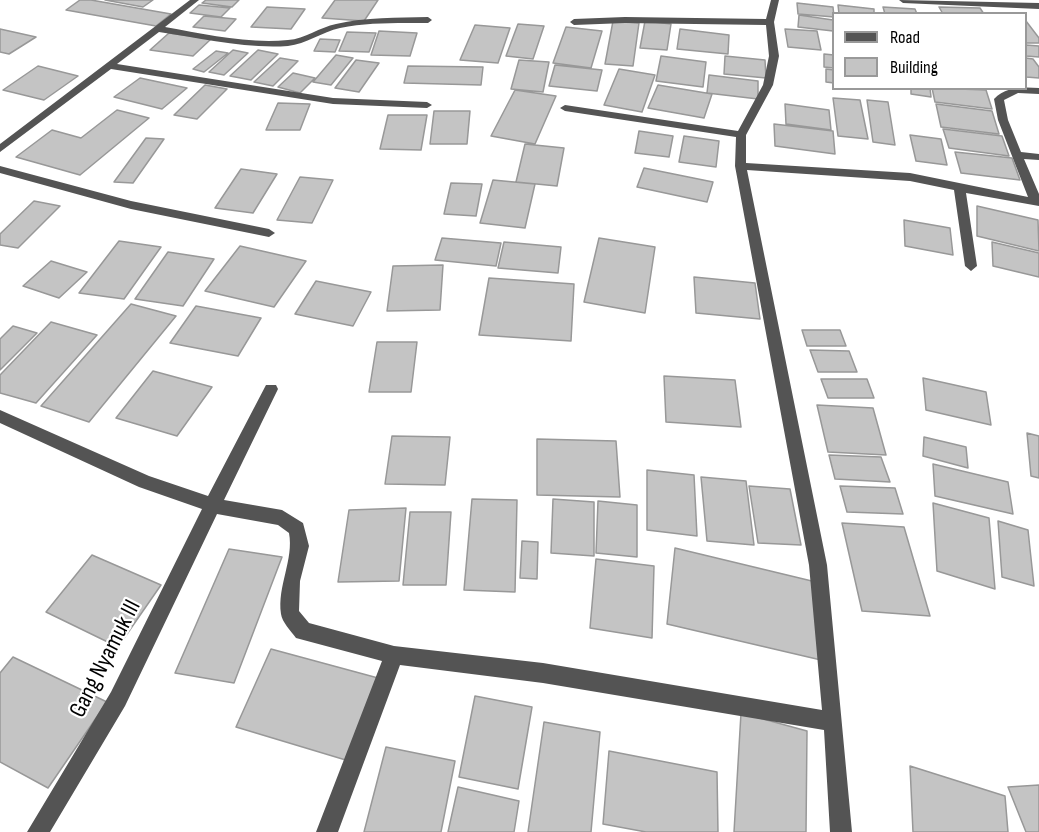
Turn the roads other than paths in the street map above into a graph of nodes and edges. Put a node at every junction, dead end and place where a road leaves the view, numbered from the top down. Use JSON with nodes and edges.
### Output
{"nodes":[{"id":1,"x":195,"y":0,"type":"edge"},
{"id":2,"x":775,"y":0,"type":"edge"},
{"id":3,"x":903,"y":0,"type":"edge"},
{"id":4,"x":1039,"y":6,"type":"edge"},
{"id":5,"x":428,"y":20,"type":"dead end"},
{"id":6,"x":574,"y":22,"type":"dead end"},
{"id":7,"x":770,"y":22,"type":"junction"},
{"id":8,"x":158,"y":29,"type":"junction"},
{"id":9,"x":111,"y":66,"type":"junction"},
{"id":10,"x":1039,"y":91,"type":"edge"},
{"id":11,"x":427,"y":105,"type":"dead end"},
{"id":12,"x":565,"y":108,"type":"dead end"},
{"id":13,"x":741,"y":135,"type":"junction"},
{"id":14,"x":0,"y":148,"type":"edge"},
{"id":15,"x":1019,"y":154,"type":"junction"},
{"id":16,"x":1039,"y":157,"type":"edge"},
{"id":17,"x":741,"y":166,"type":"junction"},
{"id":18,"x":0,"y":169,"type":"edge"},
{"id":19,"x":959,"y":186,"type":"junction"},
{"id":20,"x":1037,"y":201,"type":"edge"},
{"id":21,"x":269,"y":233,"type":"dead end"},
{"id":22,"x":971,"y":266,"type":"dead end"},
{"id":23,"x":271,"y":389,"type":"dead end"},
{"id":24,"x":0,"y":416,"type":"edge"},
{"id":25,"x":212,"y":505,"type":"junction"},
{"id":26,"x":394,"y":655,"type":"junction"},
{"id":27,"x":833,"y":722,"type":"junction"},
{"id":28,"x":38,"y":832,"type":"edge"},
{"id":29,"x":327,"y":832,"type":"edge"},
{"id":30,"x":840,"y":832,"type":"edge"}],
"edges":[{"from":1,"to":8,"type":"street"},
{"from":2,"to":7,"type":"street"},
{"from":3,"to":4,"type":"street"},
{"from":5,"to":8,"type":"street"},
{"from":6,"to":7,"type":"street"},
{"from":7,"to":13,"type":"street"},
{"from":8,"to":9,"type":"street"},
{"from":9,"to":11,"type":"street"},
{"from":9,"to":14,"type":"street"},
{"from":10,"to":15,"type":"street"},
{"from":12,"to":13,"type":"street"},
{"from":13,"to":17,"type":"street"},
{"from":15,"to":16,"type":"street"},
{"from":15,"to":20,"type":"street"},
{"from":17,"to":19,"type":"street"},
{"from":17,"to":27,"type":"street"},
{"from":18,"to":21,"type":"street"},
{"from":19,"to":20,"type":"street"},
{"from":19,"to":22,"type":"street"},
{"from":23,"to":25,"type":"street","name":"Gang Nyamuk III"},
{"from":24,"to":25,"type":"street"},
{"from":25,"to":26,"type":"street"},
{"from":25,"to":28,"type":"street","name":"Gang Nyamuk III"},
{"from":26,"to":27,"type":"street"},
{"from":26,"to":29,"type":"street"},
{"from":27,"to":30,"type":"street"}]}
